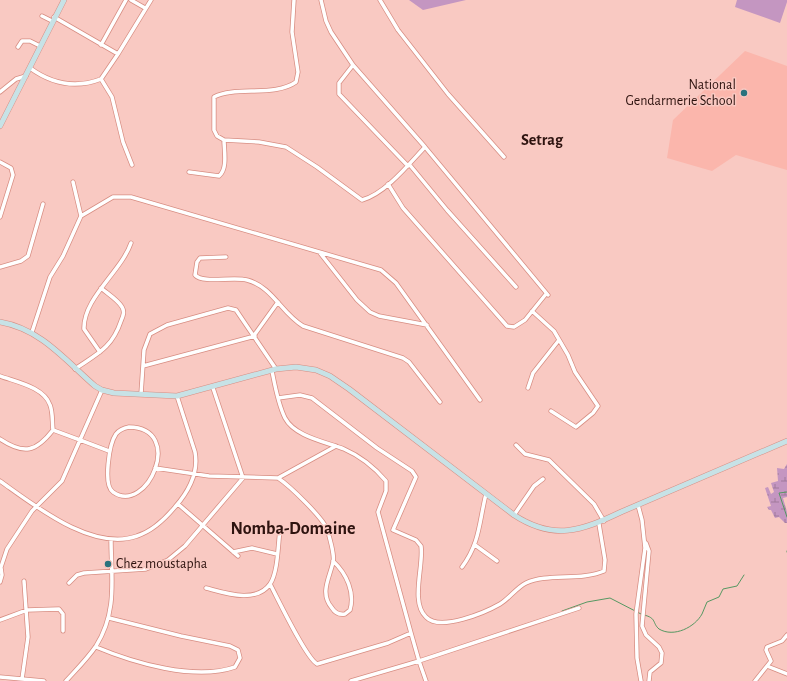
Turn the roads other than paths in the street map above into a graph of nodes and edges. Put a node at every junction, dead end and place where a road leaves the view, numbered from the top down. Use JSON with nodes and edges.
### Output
{"nodes":[{"id":1,"x":64,"y":0,"type":"edge"},
{"id":2,"x":126,"y":0,"type":"edge"},
{"id":3,"x":131,"y":0,"type":"edge"},
{"id":4,"x":151,"y":0,"type":"edge"},
{"id":5,"x":294,"y":0,"type":"edge"},
{"id":6,"x":321,"y":0,"type":"edge"},
{"id":7,"x":380,"y":0,"type":"edge"},
{"id":8,"x":145,"y":8,"type":"junction"},
{"id":9,"x":42,"y":16,"type":"dead end"},
{"id":10,"x":53,"y":19,"type":"junction"},
{"id":11,"x":101,"y":45,"type":"junction"},
{"id":12,"x":40,"y":46,"type":"junction"},
{"id":13,"x":18,"y":47,"type":"dead end"},
{"id":14,"x":118,"y":54,"type":"junction"},
{"id":15,"x":353,"y":65,"type":"junction"},
{"id":16,"x":30,"y":68,"type":"junction"},
{"id":17,"x":26,"y":76,"type":"junction"},
{"id":18,"x":101,"y":79,"type":"junction"},
{"id":19,"x":0,"y":92,"type":"edge"},
{"id":20,"x":0,"y":126,"type":"edge"},
{"id":21,"x":224,"y":140,"type":"junction"},
{"id":22,"x":425,"y":147,"type":"junction"},
{"id":23,"x":504,"y":157,"type":"dead end"},
{"id":24,"x":0,"y":162,"type":"edge"},
{"id":25,"x":132,"y":165,"type":"dead end"},
{"id":26,"x":408,"y":165,"type":"junction"},
{"id":27,"x":189,"y":172,"type":"dead end"},
{"id":28,"x":73,"y":182,"type":"dead end"},
{"id":29,"x":388,"y":184,"type":"junction"},
{"id":30,"x":43,"y":204,"type":"dead end"},
{"id":31,"x":81,"y":216,"type":"junction"},
{"id":32,"x":0,"y":217,"type":"edge"},
{"id":33,"x":131,"y":243,"type":"dead end"},
{"id":34,"x":320,"y":254,"type":"junction"},
{"id":35,"x":226,"y":256,"type":"dead end"},
{"id":36,"x":0,"y":267,"type":"edge"},
{"id":37,"x":102,"y":288,"type":"junction"},
{"id":38,"x":516,"y":288,"type":"dead end"},
{"id":39,"x":278,"y":302,"type":"junction"},
{"id":40,"x":532,"y":311,"type":"junction"},
{"id":41,"x":0,"y":322,"type":"edge"},
{"id":42,"x":427,"y":325,"type":"junction"},
{"id":43,"x":32,"y":332,"type":"junction"},
{"id":44,"x":255,"y":335,"type":"junction"},
{"id":45,"x":559,"y":340,"type":"junction"},
{"id":46,"x":100,"y":352,"type":"junction"},
{"id":47,"x":143,"y":366,"type":"junction"},
{"id":48,"x":75,"y":368,"type":"junction"},
{"id":49,"x":274,"y":370,"type":"junction"},
{"id":50,"x":0,"y":376,"type":"edge"},
{"id":51,"x":213,"y":388,"type":"junction"},
{"id":52,"x":528,"y":388,"type":"dead end"},
{"id":53,"x":102,"y":390,"type":"junction"},
{"id":54,"x":141,"y":394,"type":"junction"},
{"id":55,"x":177,"y":396,"type":"junction"},
{"id":56,"x":278,"y":398,"type":"junction"},
{"id":57,"x":480,"y":400,"type":"dead end"},
{"id":58,"x":440,"y":402,"type":"dead end"},
{"id":59,"x":551,"y":411,"type":"dead end"},
{"id":60,"x":53,"y":430,"type":"junction"},
{"id":61,"x":0,"y":439,"type":"edge"},
{"id":62,"x":80,"y":440,"type":"junction"},
{"id":63,"x":787,"y":441,"type":"edge"},
{"id":64,"x":516,"y":445,"type":"dead end"},
{"id":65,"x":336,"y":446,"type":"junction"},
{"id":66,"x":109,"y":451,"type":"junction"},
{"id":67,"x":155,"y":468,"type":"junction"},
{"id":68,"x":195,"y":475,"type":"junction"},
{"id":69,"x":243,"y":478,"type":"junction"},
{"id":70,"x":278,"y":478,"type":"junction"},
{"id":71,"x":543,"y":479,"type":"dead end"},
{"id":72,"x":0,"y":481,"type":"edge"},
{"id":73,"x":486,"y":494,"type":"junction"},
{"id":74,"x":178,"y":504,"type":"junction"},
{"id":75,"x":638,"y":505,"type":"junction"},
{"id":76,"x":36,"y":506,"type":"junction"},
{"id":77,"x":514,"y":515,"type":"junction"},
{"id":78,"x":601,"y":522,"type":"junction"},
{"id":79,"x":203,"y":526,"type":"junction"},
{"id":80,"x":280,"y":530,"type":"dead end"},
{"id":81,"x":111,"y":539,"type":"junction"},
{"id":82,"x":645,"y":542,"type":"junction"},
{"id":83,"x":475,"y":545,"type":"junction"},
{"id":84,"x":233,"y":552,"type":"junction"},
{"id":85,"x":277,"y":554,"type":"junction"},
{"id":86,"x":238,"y":556,"type":"dead end"},
{"id":87,"x":334,"y":561,"type":"junction"},
{"id":88,"x":497,"y":561,"type":"dead end"},
{"id":89,"x":462,"y":567,"type":"dead end"},
{"id":90,"x":0,"y":569,"type":"edge"},
{"id":91,"x":111,"y":572,"type":"junction"},
{"id":92,"x":24,"y":581,"type":"dead end"},
{"id":93,"x":0,"y":582,"type":"edge"},
{"id":94,"x":69,"y":583,"type":"dead end"},
{"id":95,"x":270,"y":584,"type":"junction"},
{"id":96,"x":206,"y":588,"type":"dead end"},
{"id":97,"x":579,"y":608,"type":"dead end"},
{"id":98,"x":27,"y":610,"type":"junction"},
{"id":99,"x":109,"y":618,"type":"junction"},
{"id":100,"x":0,"y":620,"type":"edge"},
{"id":101,"x":63,"y":631,"type":"dead end"},
{"id":102,"x":411,"y":633,"type":"junction"},
{"id":103,"x":787,"y":635,"type":"edge"},
{"id":104,"x":96,"y":647,"type":"junction"},
{"id":105,"x":419,"y":661,"type":"junction"},
{"id":106,"x":767,"y":666,"type":"junction"},
{"id":107,"x":787,"y":674,"type":"edge"},
{"id":108,"x":0,"y":677,"type":"edge"},
{"id":109,"x":22,"y":679,"type":"junction"},
{"id":110,"x":44,"y":681,"type":"edge"},
{"id":111,"x":66,"y":681,"type":"edge"},
{"id":112,"x":351,"y":681,"type":"edge"},
{"id":113,"x":426,"y":681,"type":"edge"},
{"id":114,"x":641,"y":681,"type":"edge"},
{"id":115,"x":650,"y":681,"type":"edge"},
{"id":116,"x":756,"y":681,"type":"edge"}],
"edges":[{"from":1,"to":10,"type":"street"},
{"from":2,"to":11,"type":"street"},
{"from":3,"to":8,"type":"street"},
{"from":4,"to":8,"type":"street"},
{"from":5,"to":21,"type":"street"},
{"from":6,"to":15,"type":"street"},
{"from":7,"to":23,"type":"street"},
{"from":8,"to":14,"type":"street"},
{"from":9,"to":10,"type":"street"},
{"from":10,"to":11,"type":"street"},
{"from":10,"to":12,"type":"street"},
{"from":11,"to":14,"type":"street"},
{"from":12,"to":13,"type":"street"},
{"from":12,"to":16,"type":"street"},
{"from":14,"to":18,"type":"street"},
{"from":15,"to":22,"type":"street"},
{"from":15,"to":26,"type":"street"},
{"from":16,"to":17,"type":"street"},
{"from":16,"to":18,"type":"street"},
{"from":17,"to":19,"type":"street"},
{"from":17,"to":20,"type":"street"},
{"from":18,"to":25,"type":"street"},
{"from":21,"to":27,"type":"street"},
{"from":21,"to":29,"type":"street"},
{"from":22,"to":26,"type":"street"},
{"from":22,"to":40,"type":"street"},
{"from":24,"to":32,"type":"street"},
{"from":26,"to":29,"type":"street"},
{"from":26,"to":38,"type":"street"},
{"from":28,"to":31,"type":"street"},
{"from":29,"to":40,"type":"street"},
{"from":30,"to":36,"type":"street"},
{"from":31,"to":34,"type":"street"},
{"from":31,"to":43,"type":"street"},
{"from":33,"to":37,"type":"street"},
{"from":34,"to":42,"type":"street"},
{"from":34,"to":42,"type":"street"},
{"from":35,"to":39,"type":"street"},
{"from":37,"to":46,"type":"street"},
{"from":37,"to":46,"type":"street"},
{"from":39,"to":44,"type":"street"},
{"from":39,"to":58,"type":"street"},
{"from":40,"to":45,"type":"street"},
{"from":41,"to":43,"type":"street"},
{"from":42,"to":57,"type":"street"},
{"from":43,"to":48,"type":"street"},
{"from":44,"to":47,"type":"street"},
{"from":44,"to":47,"type":"street"},
{"from":44,"to":49,"type":"street"},
{"from":45,"to":52,"type":"street"},
{"from":45,"to":59,"type":"street"},
{"from":46,"to":48,"type":"street"},
{"from":47,"to":54,"type":"street"},
{"from":48,"to":53,"type":"street"},
{"from":49,"to":51,"type":"street"},
{"from":49,"to":56,"type":"street"},
{"from":49,"to":73,"type":"street"},
{"from":50,"to":60,"type":"street"},
{"from":51,"to":55,"type":"street"},
{"from":51,"to":69,"type":"street"},
{"from":53,"to":54,"type":"street"},
{"from":53,"to":62,"type":"street"},
{"from":54,"to":55,"type":"street"},
{"from":55,"to":68,"type":"street"},
{"from":56,"to":65,"type":"street"},
{"from":56,"to":78,"type":"street"},
{"from":60,"to":61,"type":"street"},
{"from":60,"to":62,"type":"street"},
{"from":62,"to":66,"type":"street"},
{"from":62,"to":76,"type":"street"},
{"from":63,"to":75,"type":"street"},
{"from":64,"to":78,"type":"street"},
{"from":65,"to":70,"type":"street"},
{"from":65,"to":102,"type":"street"},
{"from":66,"to":67,"type":"street"},
{"from":66,"to":67,"type":"street"},
{"from":67,"to":68,"type":"street"},
{"from":68,"to":69,"type":"street"},
{"from":68,"to":74,"type":"street"},
{"from":69,"to":70,"type":"street"},
{"from":69,"to":79,"type":"street"},
{"from":70,"to":87,"type":"street"},
{"from":71,"to":77,"type":"street"},
{"from":72,"to":76,"type":"street"},
{"from":73,"to":77,"type":"street"},
{"from":73,"to":83,"type":"street"},
{"from":74,"to":79,"type":"street"},
{"from":74,"to":81,"type":"street"},
{"from":75,"to":78,"type":"street"},
{"from":75,"to":82,"type":"street"},
{"from":76,"to":81,"type":"street"},
{"from":76,"to":90,"type":"street"},
{"from":77,"to":78,"type":"street"},
{"from":79,"to":84,"type":"street"},
{"from":79,"to":91,"type":"street"},
{"from":80,"to":85,"type":"street"},
{"from":81,"to":91,"type":"street"},
{"from":82,"to":114,"type":"street"},
{"from":82,"to":115,"type":"street"},
{"from":83,"to":88,"type":"street"},
{"from":83,"to":89,"type":"street"},
{"from":84,"to":85,"type":"street"},
{"from":84,"to":86,"type":"street"},
{"from":85,"to":95,"type":"street"},
{"from":87,"to":87,"type":"street"},
{"from":90,"to":93,"type":"street"},
{"from":91,"to":94,"type":"street"},
{"from":91,"to":99,"type":"street"},
{"from":92,"to":98,"type":"street"},
{"from":95,"to":96,"type":"street"},
{"from":95,"to":102,"type":"street"},
{"from":97,"to":105,"type":"street"},
{"from":98,"to":100,"type":"street"},
{"from":98,"to":101,"type":"street"},
{"from":98,"to":109,"type":"street"},
{"from":99,"to":104,"type":"street"},
{"from":99,"to":104,"type":"street"},
{"from":102,"to":105,"type":"street"},
{"from":103,"to":106,"type":"street"},
{"from":104,"to":111,"type":"street"},
{"from":105,"to":112,"type":"street"},
{"from":105,"to":113,"type":"street"},
{"from":106,"to":107,"type":"street"},
{"from":106,"to":116,"type":"street"},
{"from":108,"to":109,"type":"street"},
{"from":109,"to":110,"type":"street"}]}
